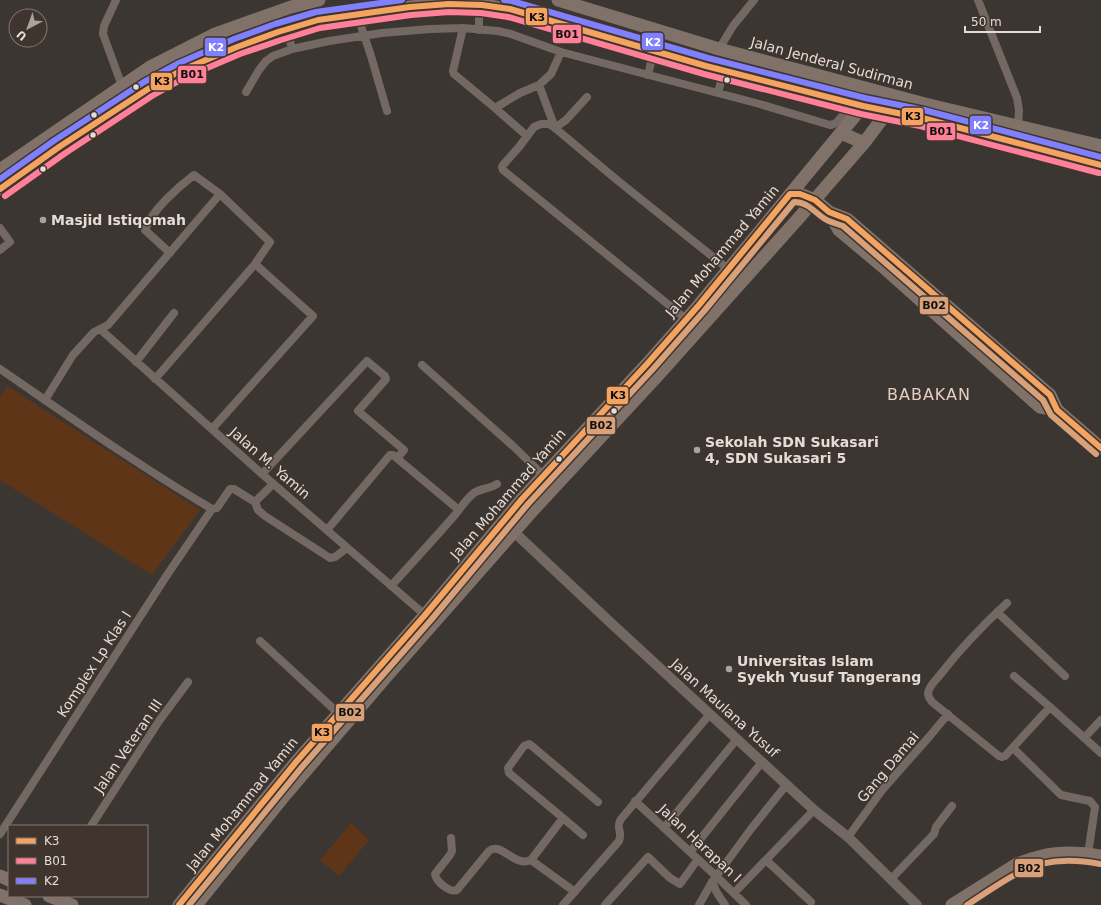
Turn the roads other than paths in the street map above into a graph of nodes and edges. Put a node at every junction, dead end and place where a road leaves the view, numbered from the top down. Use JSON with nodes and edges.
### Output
{"nodes":[{"id":1,"x":116,"y":0,"type":"edge"},
{"id":2,"x":558,"y":0,"type":"edge"},
{"id":3,"x":754,"y":0,"type":"edge"},
{"id":4,"x":978,"y":0,"type":"edge"},
{"id":5,"x":314,"y":1,"type":"edge"},
{"id":6,"x":479,"y":5,"type":"junction"},
{"id":7,"x":356,"y":14,"type":"junction"},
{"id":8,"x":463,"y":28,"type":"junction"},
{"id":9,"x":287,"y":29,"type":"junction"},
{"id":10,"x":479,"y":30,"type":"junction"},
{"id":11,"x":364,"y":36,"type":"junction"},
{"id":12,"x":292,"y":49,"type":"junction"},
{"id":13,"x":719,"y":49,"type":"junction"},
{"id":14,"x":654,"y":50,"type":"junction"},
{"id":15,"x":561,"y":52,"type":"junction"},
{"id":16,"x":724,"y":70,"type":"junction"},
{"id":17,"x":648,"y":75,"type":"junction"},
{"id":18,"x":539,"y":85,"type":"junction"},
{"id":19,"x":122,"y":86,"type":"junction"},
{"id":20,"x":246,"y":92,"type":"dead end"},
{"id":21,"x":718,"y":93,"type":"junction"},
{"id":22,"x":587,"y":97,"type":"dead end"},
{"id":23,"x":858,"y":105,"type":"junction"},
{"id":24,"x":495,"y":108,"type":"junction"},
{"id":25,"x":387,"y":111,"type":"dead end"},
{"id":26,"x":888,"y":111,"type":"junction"},
{"id":27,"x":1018,"y":126,"type":"junction"},
{"id":28,"x":556,"y":128,"type":"junction"},
{"id":29,"x":841,"y":133,"type":"junction"},
{"id":30,"x":527,"y":136,"type":"junction"},
{"id":31,"x":864,"y":143,"type":"junction"},
{"id":32,"x":1101,"y":146,"type":"edge"},
{"id":33,"x":1101,"y":165,"type":"edge"},
{"id":34,"x":0,"y":170,"type":"edge"},
{"id":35,"x":0,"y":189,"type":"edge"},
{"id":36,"x":220,"y":194,"type":"junction"},
{"id":37,"x":790,"y":194,"type":"junction"},
{"id":38,"x":815,"y":200,"type":"junction"},
{"id":39,"x":0,"y":228,"type":"edge"},
{"id":40,"x":0,"y":250,"type":"edge"},
{"id":41,"x":170,"y":253,"type":"junction"},
{"id":42,"x":255,"y":264,"type":"junction"},
{"id":43,"x":728,"y":270,"type":"junction"},
{"id":44,"x":174,"y":313,"type":"dead end"},
{"id":45,"x":686,"y":319,"type":"junction"},
{"id":46,"x":100,"y":329,"type":"junction"},
{"id":47,"x":136,"y":362,"type":"junction"},
{"id":48,"x":422,"y":364,"type":"dead end"},
{"id":49,"x":0,"y":369,"type":"edge"},
{"id":50,"x":155,"y":379,"type":"junction"},
{"id":51,"x":45,"y":400,"type":"junction"},
{"id":52,"x":212,"y":429,"type":"junction"},
{"id":53,"x":1101,"y":448,"type":"edge"},
{"id":54,"x":397,"y":458,"type":"junction"},
{"id":55,"x":262,"y":474,"type":"junction"},
{"id":56,"x":544,"y":476,"type":"junction"},
{"id":57,"x":273,"y":484,"type":"junction"},
{"id":58,"x":497,"y":484,"type":"dead end"},
{"id":59,"x":255,"y":502,"type":"junction"},
{"id":60,"x":214,"y":509,"type":"junction"},
{"id":61,"x":460,"y":510,"type":"junction"},
{"id":62,"x":327,"y":530,"type":"junction"},
{"id":63,"x":514,"y":532,"type":"junction"},
{"id":64,"x":347,"y":548,"type":"junction"},
{"id":65,"x":391,"y":586,"type":"junction"},
{"id":66,"x":1007,"y":603,"type":"dead end"},
{"id":67,"x":997,"y":612,"type":"junction"},
{"id":68,"x":424,"y":615,"type":"junction"},
{"id":69,"x":260,"y":641,"type":"dead end"},
{"id":70,"x":1014,"y":676,"type":"dead end"},
{"id":71,"x":1065,"y":676,"type":"dead end"},
{"id":72,"x":188,"y":682,"type":"dead end"},
{"id":73,"x":1050,"y":707,"type":"junction"},
{"id":74,"x":338,"y":713,"type":"junction"},
{"id":75,"x":710,"y":714,"type":"junction"},
{"id":76,"x":948,"y":714,"type":"junction"},
{"id":77,"x":1101,"y":720,"type":"edge"},
{"id":78,"x":737,"y":738,"type":"junction"},
{"id":79,"x":1084,"y":738,"type":"junction"},
{"id":80,"x":1013,"y":748,"type":"junction"},
{"id":81,"x":1101,"y":753,"type":"edge"},
{"id":82,"x":762,"y":762,"type":"junction"},
{"id":83,"x":787,"y":784,"type":"junction"},
{"id":84,"x":635,"y":801,"type":"junction"},
{"id":85,"x":598,"y":802,"type":"dead end"},
{"id":86,"x":952,"y":806,"type":"dead end"},
{"id":87,"x":814,"y":810,"type":"junction"},
{"id":88,"x":563,"y":818,"type":"junction"},
{"id":89,"x":92,"y":825,"type":"edge"},
{"id":90,"x":664,"y":828,"type":"junction"},
{"id":91,"x":0,"y":834,"type":"edge"},
{"id":92,"x":583,"y":835,"type":"dead end"},
{"id":93,"x":848,"y":837,"type":"junction"},
{"id":94,"x":451,"y":838,"type":"dead end"},
{"id":95,"x":690,"y":852,"type":"junction"},
{"id":96,"x":1088,"y":854,"type":"junction"},
{"id":97,"x":1101,"y":856,"type":"edge"},
{"id":98,"x":698,"y":859,"type":"junction"},
{"id":99,"x":531,"y":860,"type":"junction"},
{"id":100,"x":766,"y":860,"type":"junction"},
{"id":101,"x":714,"y":879,"type":"junction"},
{"id":102,"x":891,"y":879,"type":"junction"},
{"id":103,"x":575,"y":892,"type":"junction"},
{"id":104,"x":734,"y":893,"type":"junction"},
{"id":105,"x":0,"y":895,"type":"edge"},
{"id":106,"x":52,"y":897,"type":"edge"},
{"id":107,"x":811,"y":902,"type":"dead end"},
{"id":108,"x":19,"y":904,"type":"edge"},
{"id":109,"x":72,"y":905,"type":"edge"},
{"id":110,"x":179,"y":905,"type":"edge"},
{"id":111,"x":196,"y":905,"type":"edge"},
{"id":112,"x":564,"y":905,"type":"edge"},
{"id":113,"x":605,"y":905,"type":"edge"},
{"id":114,"x":699,"y":905,"type":"edge"},
{"id":115,"x":725,"y":905,"type":"edge"},
{"id":116,"x":746,"y":905,"type":"edge"},
{"id":117,"x":917,"y":905,"type":"edge"},
{"id":118,"x":952,"y":905,"type":"edge"}],
"edges":[{"from":1,"to":19,"type":"street"},
{"from":2,"to":13,"type":"main road","name":"Jalan Jenderal Sudirman"},
{"from":3,"to":13,"type":"street"},
{"from":4,"to":27,"type":"street"},
{"from":5,"to":19,"type":"main road"},
{"from":6,"to":7,"type":"main road"},
{"from":6,"to":10,"type":"street"},
{"from":6,"to":14,"type":"main road"},
{"from":7,"to":9,"type":"main road"},
{"from":7,"to":11,"type":"street"},
{"from":8,"to":10,"type":"street"},
{"from":8,"to":11,"type":"street"},
{"from":8,"to":24,"type":"street"},
{"from":9,"to":12,"type":"street"},
{"from":9,"to":35,"type":"main road"},
{"from":10,"to":15,"type":"street"},
{"from":11,"to":12,"type":"street"},
{"from":11,"to":25,"type":"street"},
{"from":12,"to":20,"type":"street"},
{"from":13,"to":27,"type":"main road","name":"Jalan Jenderal Sudirman"},
{"from":14,"to":16,"type":"main road"},
{"from":14,"to":17,"type":"street"},
{"from":15,"to":17,"type":"street"},
{"from":15,"to":18,"type":"street"},
{"from":16,"to":21,"type":"street"},
{"from":16,"to":23,"type":"main road"},
{"from":17,"to":21,"type":"street"},
{"from":18,"to":24,"type":"street"},
{"from":18,"to":28,"type":"street"},
{"from":19,"to":34,"type":"main road"},
{"from":21,"to":23,"type":"street"},
{"from":22,"to":28,"type":"street"},
{"from":23,"to":26,"type":"main road"},
{"from":23,"to":29,"type":"main road","name":"Jalan Mohammad Yamin"},
{"from":24,"to":30,"type":"street"},
{"from":26,"to":31,"type":"main road","name":"Jalan Mohammad Yamin"},
{"from":26,"to":33,"type":"main road"},
{"from":27,"to":32,"type":"main road","name":"Jalan Jenderal Sudirman"},
{"from":28,"to":30,"type":"street"},
{"from":28,"to":43,"type":"street"},
{"from":29,"to":31,"type":"main road"},
{"from":29,"to":37,"type":"main road","name":"Jalan Mohammad Yamin"},
{"from":30,"to":45,"type":"street"},
{"from":31,"to":38,"type":"main road","name":"Jalan Mohammad Yamin"},
{"from":36,"to":41,"type":"street"},
{"from":36,"to":41,"type":"street"},
{"from":36,"to":42,"type":"street"},
{"from":37,"to":38,"type":"main road"},
{"from":37,"to":43,"type":"main road","name":"Jalan Mohammad Yamin"},
{"from":38,"to":53,"type":"main road"},
{"from":38,"to":63,"type":"main road","name":"Jalan Mohammad Yamin"},
{"from":39,"to":40,"type":"street"},
{"from":41,"to":46,"type":"street"},
{"from":42,"to":50,"type":"street"},
{"from":42,"to":52,"type":"street"},
{"from":43,"to":45,"type":"main road","name":"Jalan Mohammad Yamin"},
{"from":44,"to":47,"type":"street"},
{"from":45,"to":56,"type":"main road","name":"Jalan Mohammad Yamin"},
{"from":46,"to":47,"type":"street","name":"Jalan M. Yamin"},
{"from":46,"to":51,"type":"street"},
{"from":47,"to":50,"type":"street","name":"Jalan M. Yamin"},
{"from":48,"to":56,"type":"street"},
{"from":49,"to":51,"type":"street"},
{"from":50,"to":52,"type":"street","name":"Jalan M. Yamin"},
{"from":51,"to":60,"type":"street"},
{"from":52,"to":55,"type":"street","name":"Jalan M. Yamin"},
{"from":54,"to":55,"type":"street"},
{"from":54,"to":61,"type":"street"},
{"from":54,"to":62,"type":"street"},
{"from":55,"to":57,"type":"street","name":"Jalan M. Yamin"},
{"from":56,"to":68,"type":"main road","name":"Jalan Mohammad Yamin"},
{"from":57,"to":59,"type":"street"},
{"from":57,"to":62,"type":"street","name":"Jalan M. Yamin"},
{"from":58,"to":61,"type":"street"},
{"from":59,"to":60,"type":"street"},
{"from":59,"to":64,"type":"street"},
{"from":60,"to":91,"type":"street","name":"Komplex Lp Klas I"},
{"from":61,"to":65,"type":"street"},
{"from":62,"to":64,"type":"street","name":"Jalan M. Yamin"},
{"from":63,"to":75,"type":"street","name":"Jalan Maulana Yusuf"},
{"from":63,"to":111,"type":"main road","name":"Jalan Mohammad Yamin"},
{"from":64,"to":65,"type":"street","name":"Jalan M. Yamin"},
{"from":65,"to":68,"type":"street","name":"Jalan M. Yamin"},
{"from":66,"to":67,"type":"street"},
{"from":67,"to":71,"type":"street"},
{"from":67,"to":76,"type":"street"},
{"from":68,"to":74,"type":"main road","name":"Jalan Mohammad Yamin"},
{"from":69,"to":74,"type":"street"},
{"from":70,"to":73,"type":"street"},
{"from":72,"to":89,"type":"street","name":"Jalan Veteran III"},
{"from":73,"to":79,"type":"street"},
{"from":73,"to":80,"type":"street"},
{"from":74,"to":110,"type":"main road","name":"Jalan Mohammad Yamin"},
{"from":75,"to":78,"type":"street","name":"Jalan Maulana Yusuf"},
{"from":75,"to":84,"type":"street"},
{"from":76,"to":80,"type":"street"},
{"from":76,"to":93,"type":"street","name":"Gang Damai"},
{"from":77,"to":79,"type":"street"},
{"from":78,"to":82,"type":"street","name":"Jalan Maulana Yusuf"},
{"from":78,"to":90,"type":"street"},
{"from":79,"to":81,"type":"street"},
{"from":80,"to":96,"type":"street"},
{"from":82,"to":83,"type":"street","name":"Jalan Maulana Yusuf"},
{"from":82,"to":95,"type":"street"},
{"from":83,"to":87,"type":"street","name":"Jalan Maulana Yusuf"},
{"from":83,"to":101,"type":"street"},
{"from":84,"to":90,"type":"street","name":"Jalan Harapan I"},
{"from":84,"to":103,"type":"street"},
{"from":85,"to":88,"type":"street"},
{"from":86,"to":102,"type":"street"},
{"from":87,"to":93,"type":"street","name":"Jalan Maulana Yusuf"},
{"from":87,"to":100,"type":"street"},
{"from":88,"to":92,"type":"street"},
{"from":88,"to":99,"type":"street"},
{"from":90,"to":95,"type":"street","name":"Jalan Harapan I"},
{"from":93,"to":102,"type":"street","name":"Jalan Maulana Yusuf"},
{"from":94,"to":99,"type":"street"},
{"from":95,"to":98,"type":"street","name":"Jalan Harapan I"},
{"from":96,"to":97,"type":"main road"},
{"from":96,"to":118,"type":"main road"},
{"from":98,"to":101,"type":"street","name":"Jalan Harapan I"},
{"from":98,"to":113,"type":"street"},
{"from":99,"to":103,"type":"street"},
{"from":100,"to":104,"type":"street"},
{"from":100,"to":107,"type":"street"},
{"from":101,"to":104,"type":"street","name":"Jalan Harapan I"},
{"from":101,"to":114,"type":"street"},
{"from":101,"to":115,"type":"street"},
{"from":102,"to":117,"type":"street","name":"Jalan Maulana Yusuf"},
{"from":103,"to":112,"type":"street"},
{"from":104,"to":116,"type":"street","name":"Jalan Harapan I"},
{"from":105,"to":108,"type":"main road"},
{"from":106,"to":109,"type":"main road"}]}
